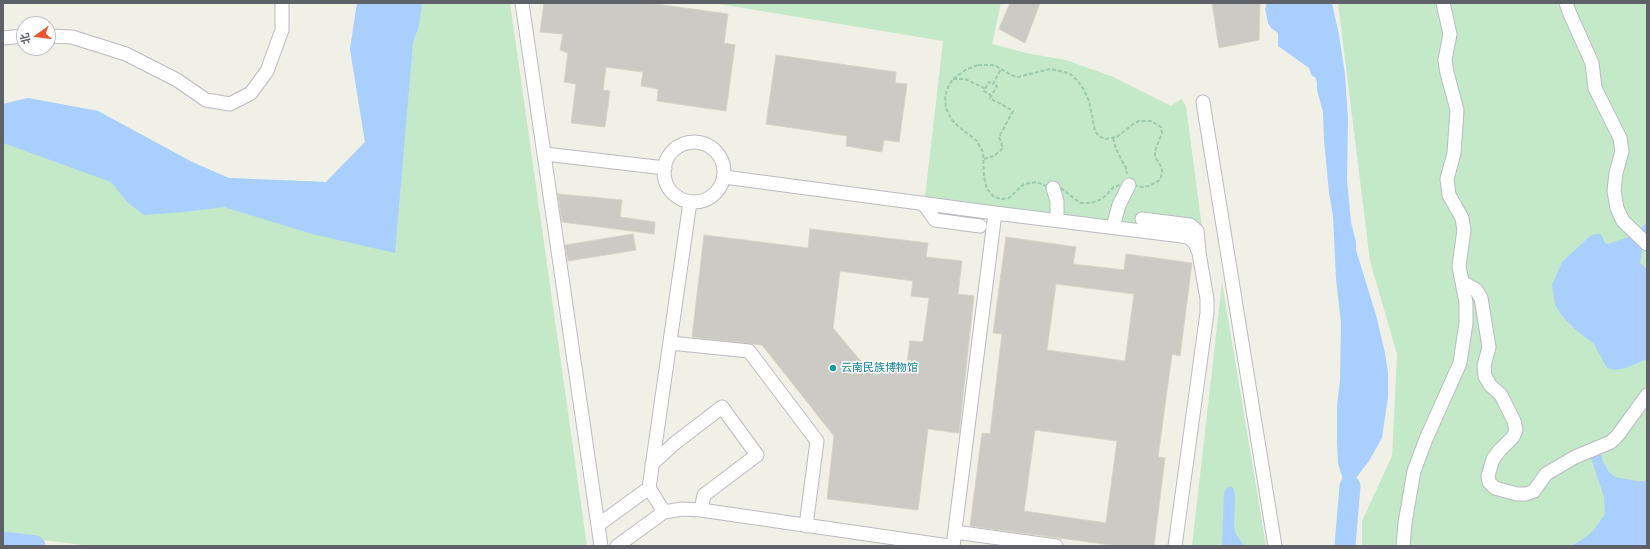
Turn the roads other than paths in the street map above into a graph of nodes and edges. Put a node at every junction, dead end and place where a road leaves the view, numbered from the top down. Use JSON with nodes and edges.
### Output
{"nodes":[{"id":1,"x":282,"y":3,"type":"edge"},
{"id":2,"x":522,"y":3,"type":"edge"},
{"id":3,"x":1443,"y":3,"type":"edge"},
{"id":4,"x":1566,"y":3,"type":"edge"},
{"id":5,"x":56,"y":36,"type":"edge"},
{"id":6,"x":16,"y":37,"type":"edge"},
{"id":7,"x":3,"y":38,"type":"edge"},
{"id":8,"x":1203,"y":102,"type":"dead end"},
{"id":9,"x":544,"y":154,"type":"junction"},
{"id":10,"x":664,"y":168,"type":"junction"},
{"id":11,"x":724,"y":176,"type":"junction"},
{"id":12,"x":1129,"y":185,"type":"road end"},
{"id":13,"x":1053,"y":188,"type":"road end"},
{"id":14,"x":690,"y":202,"type":"junction"},
{"id":15,"x":923,"y":203,"type":"junction"},
{"id":16,"x":995,"y":213,"type":"junction"},
{"id":17,"x":1142,"y":219,"type":"dead end"},
{"id":18,"x":1057,"y":220,"type":"junction"},
{"id":19,"x":980,"y":226,"type":"dead end"},
{"id":20,"x":1113,"y":227,"type":"junction"},
{"id":21,"x":1647,"y":244,"type":"edge"},
{"id":22,"x":1199,"y":253,"type":"junction"},
{"id":23,"x":1462,"y":282,"type":"junction"},
{"id":24,"x":670,"y":343,"type":"junction"},
{"id":25,"x":1647,"y":395,"type":"edge"},
{"id":26,"x":652,"y":464,"type":"junction"},
{"id":27,"x":649,"y":488,"type":"junction"},
{"id":28,"x":701,"y":510,"type":"junction"},
{"id":29,"x":664,"y":512,"type":"junction"},
{"id":30,"x":598,"y":525,"type":"junction"},
{"id":31,"x":806,"y":526,"type":"junction"},
{"id":32,"x":955,"y":532,"type":"junction"},
{"id":33,"x":600,"y":546,"type":"edge"},
{"id":34,"x":617,"y":546,"type":"edge"},
{"id":35,"x":949,"y":546,"type":"edge"},
{"id":36,"x":953,"y":546,"type":"edge"},
{"id":37,"x":1056,"y":546,"type":"edge"},
{"id":38,"x":1174,"y":546,"type":"edge"},
{"id":39,"x":1275,"y":546,"type":"edge"},
{"id":40,"x":1403,"y":546,"type":"edge"}],
"edges":[{"from":1,"to":5,"type":"street"},
{"from":2,"to":9,"type":"street"},
{"from":3,"to":23,"type":"street"},
{"from":4,"to":21,"type":"street"},
{"from":6,"to":7,"type":"street"},
{"from":8,"to":39,"type":"street"},
{"from":9,"to":10,"type":"street"},
{"from":9,"to":30,"type":"street"},
{"from":10,"to":11,"type":"street"},
{"from":10,"to":14,"type":"street"},
{"from":11,"to":14,"type":"street"},
{"from":11,"to":15,"type":"street"},
{"from":12,"to":20,"type":"street"},
{"from":13,"to":18,"type":"street"},
{"from":14,"to":24,"type":"street"},
{"from":15,"to":16,"type":"street"},
{"from":15,"to":19,"type":"street"},
{"from":16,"to":18,"type":"street"},
{"from":16,"to":32,"type":"street"},
{"from":17,"to":22,"type":"street"},
{"from":18,"to":20,"type":"street"},
{"from":20,"to":22,"type":"street"},
{"from":22,"to":38,"type":"street"},
{"from":23,"to":25,"type":"street"},
{"from":23,"to":40,"type":"street"},
{"from":24,"to":26,"type":"street"},
{"from":24,"to":31,"type":"street"},
{"from":26,"to":27,"type":"street"},
{"from":26,"to":28,"type":"street"},
{"from":27,"to":29,"type":"street"},
{"from":27,"to":30,"type":"street"},
{"from":28,"to":29,"type":"street"},
{"from":28,"to":31,"type":"street"},
{"from":29,"to":34,"type":"street"},
{"from":30,"to":33,"type":"street"},
{"from":31,"to":35,"type":"street"},
{"from":32,"to":36,"type":"street"},
{"from":32,"to":37,"type":"street"}]}
